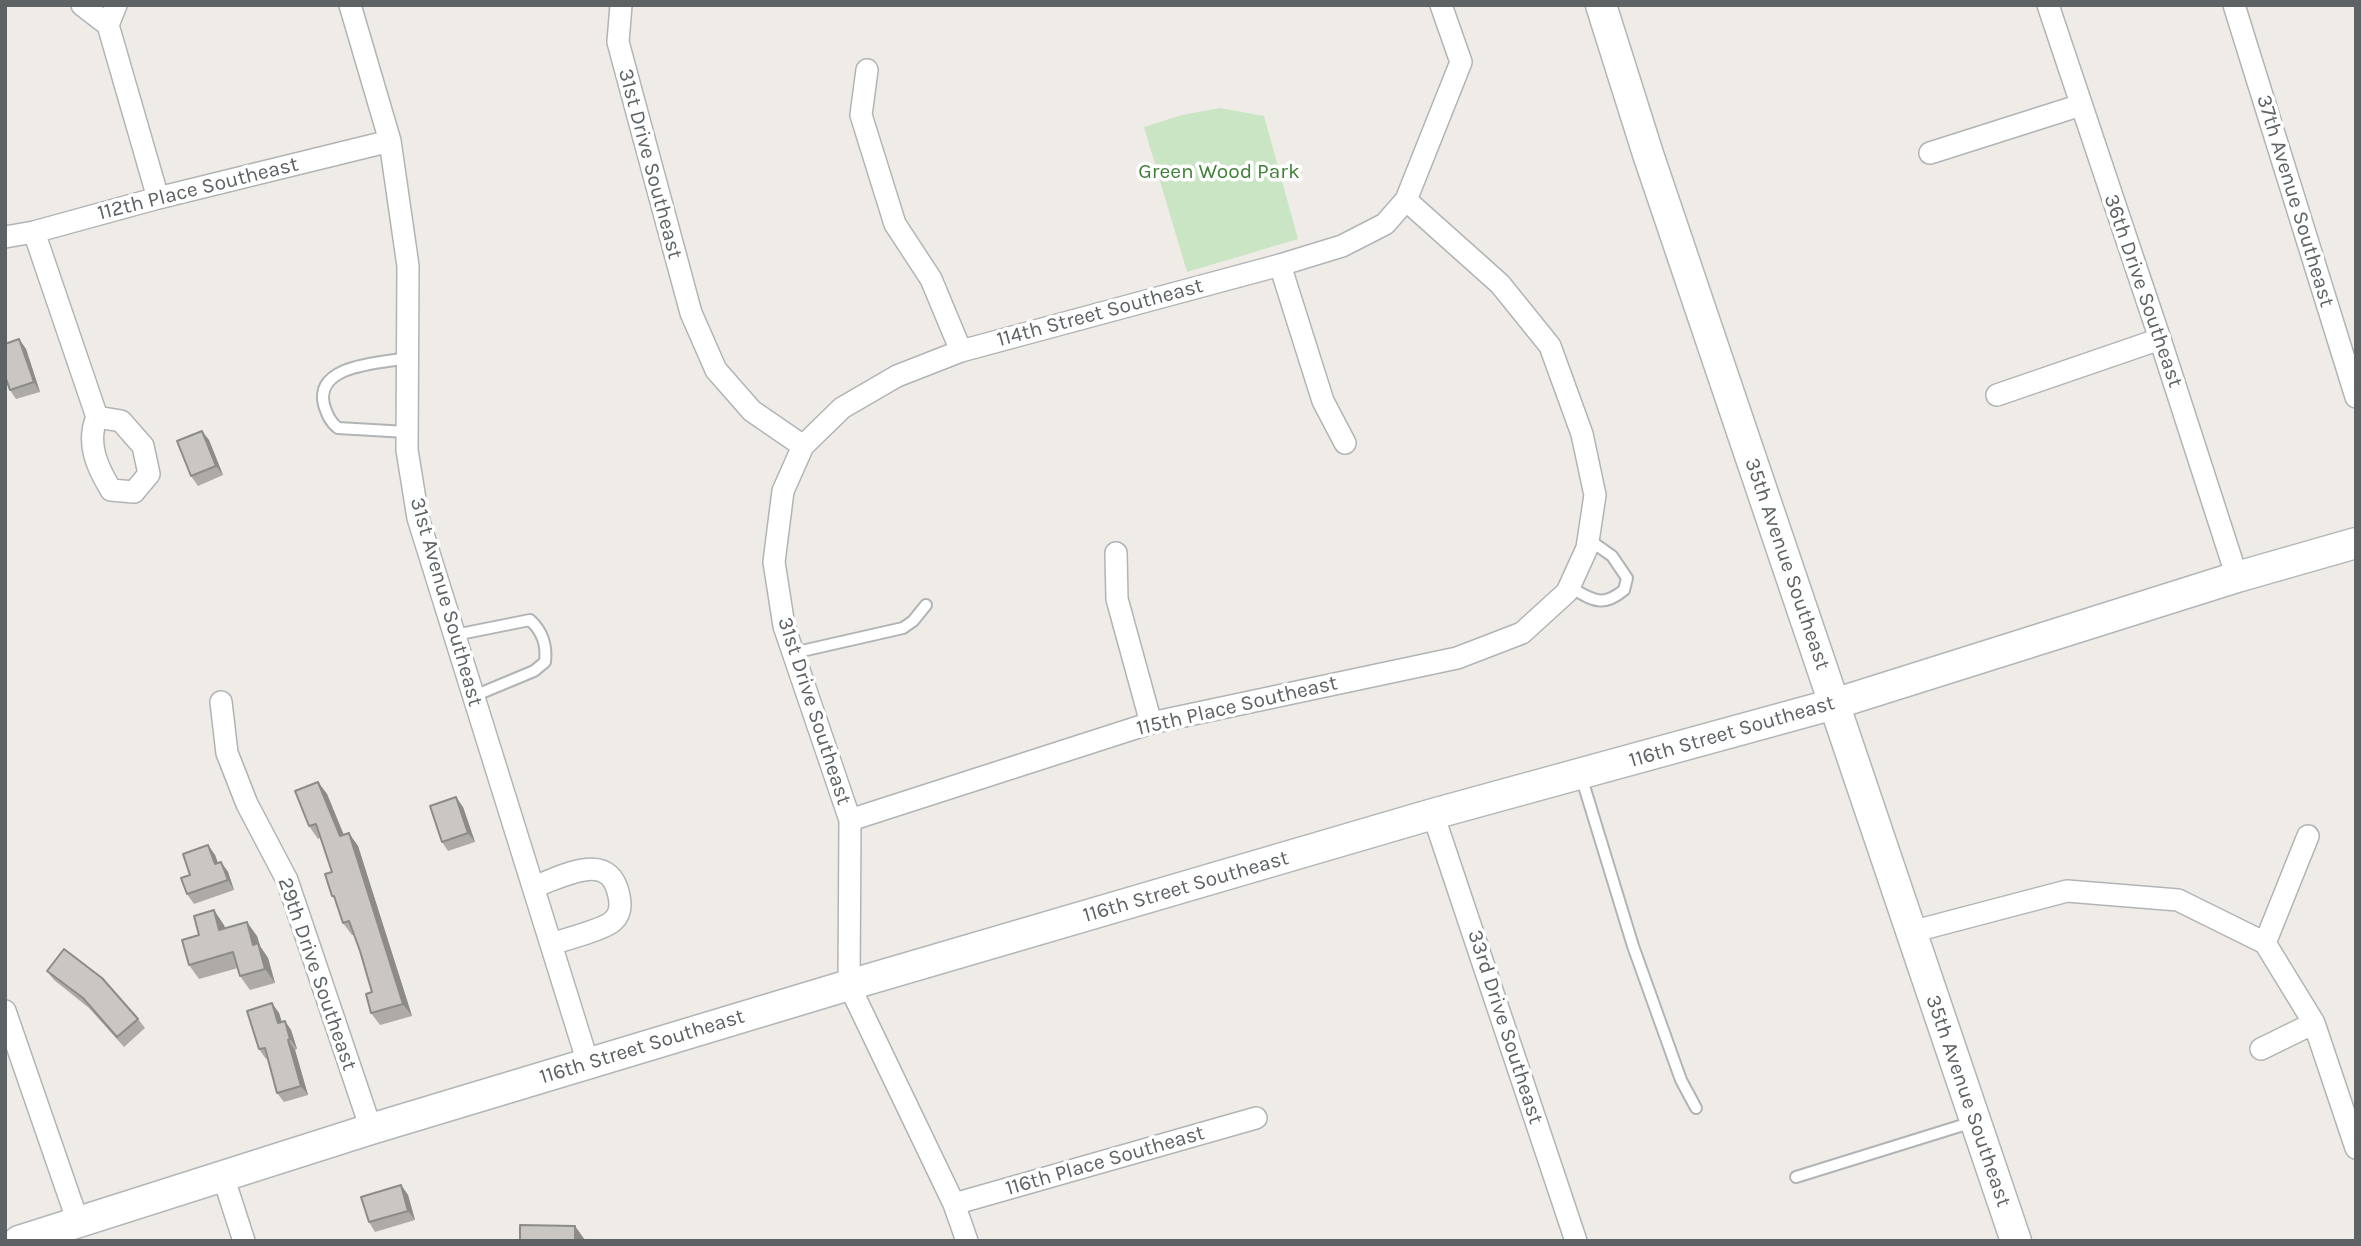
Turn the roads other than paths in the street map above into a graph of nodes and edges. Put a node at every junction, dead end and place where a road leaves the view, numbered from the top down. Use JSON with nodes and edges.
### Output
{"nodes":[{"id":1,"x":82,"y":5,"type":"edge"},
{"id":2,"x":116,"y":5,"type":"edge"},
{"id":3,"x":350,"y":5,"type":"edge"},
{"id":4,"x":621,"y":5,"type":"edge"},
{"id":5,"x":1441,"y":5,"type":"edge"},
{"id":6,"x":1601,"y":5,"type":"edge"},
{"id":7,"x":2048,"y":5,"type":"edge"},
{"id":8,"x":2234,"y":5,"type":"edge"},
{"id":9,"x":108,"y":25,"type":"junction"},
{"id":10,"x":867,"y":70,"type":"dead end"},
{"id":11,"x":2081,"y":105,"type":"junction"},
{"id":12,"x":390,"y":141,"type":"junction"},
{"id":13,"x":1930,"y":153,"type":"dead end"},
{"id":14,"x":158,"y":198,"type":"junction"},
{"id":15,"x":1406,"y":200,"type":"junction"},
{"id":16,"x":34,"y":232,"type":"junction"},
{"id":17,"x":5,"y":237,"type":"edge"},
{"id":18,"x":1280,"y":265,"type":"junction"},
{"id":19,"x":2160,"y":339,"type":"junction"},
{"id":20,"x":961,"y":351,"type":"junction"},
{"id":21,"x":408,"y":358,"type":"junction"},
{"id":22,"x":1997,"y":395,"type":"dead end"},
{"id":23,"x":2356,"y":397,"type":"edge"},
{"id":24,"x":97,"y":417,"type":"dead end"},
{"id":25,"x":407,"y":432,"type":"junction"},
{"id":26,"x":1345,"y":443,"type":"dead end"},
{"id":27,"x":803,"y":446,"type":"junction"},
{"id":28,"x":2356,"y":543,"type":"edge"},
{"id":29,"x":1587,"y":544,"type":"junction"},
{"id":30,"x":1116,"y":553,"type":"dead end"},
{"id":31,"x":2237,"y":577,"type":"junction"},
{"id":32,"x":1569,"y":587,"type":"junction"},
{"id":33,"x":926,"y":605,"type":"dead end"},
{"id":34,"x":455,"y":635,"type":"junction"},
{"id":35,"x":793,"y":653,"type":"junction"},
{"id":36,"x":474,"y":696,"type":"junction"},
{"id":37,"x":221,"y":702,"type":"dead end"},
{"id":38,"x":1834,"y":704,"type":"junction"},
{"id":39,"x":1151,"y":723,"type":"junction"},
{"id":40,"x":1581,"y":774,"type":"junction"},
{"id":41,"x":1433,"y":814,"type":"junction"},
{"id":42,"x":850,"y":820,"type":"junction"},
{"id":43,"x":2308,"y":836,"type":"dead end"},
{"id":44,"x":533,"y":887,"type":"junction"},
{"id":45,"x":1911,"y":932,"type":"junction"},
{"id":46,"x":2265,"y":943,"type":"junction"},
{"id":47,"x":551,"y":944,"type":"junction"},
{"id":48,"x":849,"y":985,"type":"junction"},
{"id":49,"x":5,"y":1011,"type":"edge"},
{"id":50,"x":2314,"y":1023,"type":"junction"},
{"id":51,"x":2261,"y":1049,"type":"dead end"},
{"id":52,"x":588,"y":1063,"type":"junction"},
{"id":53,"x":1696,"y":1108,"type":"dead end"},
{"id":54,"x":1256,"y":1118,"type":"dead end"},
{"id":55,"x":1975,"y":1122,"type":"junction"},
{"id":56,"x":371,"y":1129,"type":"junction"},
{"id":57,"x":2354,"y":1136,"type":"edge"},
{"id":58,"x":223,"y":1176,"type":"junction"},
{"id":59,"x":1796,"y":1177,"type":"dead end"},
{"id":60,"x":954,"y":1204,"type":"junction"},
{"id":61,"x":78,"y":1222,"type":"junction"},
{"id":62,"x":19,"y":1241,"type":"edge"},
{"id":63,"x":244,"y":1241,"type":"edge"},
{"id":64,"x":967,"y":1241,"type":"edge"},
{"id":65,"x":1576,"y":1241,"type":"edge"},
{"id":66,"x":2016,"y":1241,"type":"edge"}],
"edges":[{"from":1,"to":9,"type":"street"},
{"from":2,"to":9,"type":"street"},
{"from":3,"to":12,"type":"street","name":"31st Avenue Southeast"},
{"from":4,"to":27,"type":"street","name":"31st Drive Southeast"},
{"from":5,"to":15,"type":"street"},
{"from":6,"to":38,"type":"street","name":"35th Avenue Southeast"},
{"from":7,"to":11,"type":"street","name":"36th Drive Southeast"},
{"from":8,"to":23,"type":"street","name":"37th Avenue Southeast"},
{"from":9,"to":14,"type":"street"},
{"from":10,"to":20,"type":"street"},
{"from":11,"to":13,"type":"street"},
{"from":11,"to":19,"type":"street","name":"36th Drive Southeast"},
{"from":12,"to":14,"type":"street","name":"112th Place Southeast"},
{"from":12,"to":21,"type":"street","name":"31st Avenue Southeast"},
{"from":14,"to":16,"type":"street","name":"112th Place Southeast"},
{"from":15,"to":18,"type":"street","name":"114th Street Southeast"},
{"from":15,"to":29,"type":"street","name":"115th Place Southeast"},
{"from":16,"to":17,"type":"street","name":"112th Place Southeast"},
{"from":16,"to":24,"type":"street"},
{"from":18,"to":20,"type":"street","name":"114th Street Southeast"},
{"from":18,"to":26,"type":"street"},
{"from":19,"to":22,"type":"street"},
{"from":19,"to":31,"type":"street","name":"36th Drive Southeast"},
{"from":20,"to":27,"type":"street","name":"114th Street Southeast"},
{"from":21,"to":25,"type":"street","name":"31st Avenue Southeast"},
{"from":21,"to":25,"type":"lane"},
{"from":25,"to":34,"type":"street","name":"31st Avenue Southeast"},
{"from":27,"to":35,"type":"street","name":"31st Drive Southeast"},
{"from":28,"to":31,"type":"street","name":"116th Street Southeast"},
{"from":29,"to":32,"type":"street","name":"115th Place Southeast"},
{"from":29,"to":32,"type":"lane"},
{"from":30,"to":39,"type":"street"},
{"from":31,"to":38,"type":"street","name":"116th Street Southeast"},
{"from":32,"to":39,"type":"street","name":"115th Place Southeast"},
{"from":33,"to":35,"type":"lane"},
{"from":34,"to":36,"type":"street","name":"31st Avenue Southeast"},
{"from":34,"to":36,"type":"lane"},
{"from":35,"to":42,"type":"street","name":"31st Drive Southeast"},
{"from":36,"to":44,"type":"street","name":"31st Avenue Southeast"},
{"from":37,"to":56,"type":"street","name":"29th Drive Southeast"},
{"from":38,"to":40,"type":"street","name":"116th Street Southeast"},
{"from":38,"to":45,"type":"street","name":"35th Avenue Southeast"},
{"from":39,"to":42,"type":"street","name":"115th Place Southeast"},
{"from":40,"to":41,"type":"street","name":"116th Street Southeast"},
{"from":40,"to":53,"type":"lane"},
{"from":41,"to":48,"type":"street","name":"116th Street Southeast"},
{"from":41,"to":65,"type":"street","name":"33rd Drive Southeast"},
{"from":42,"to":48,"type":"street","name":"31st Drive Southeast"},
{"from":43,"to":46,"type":"street"},
{"from":44,"to":47,"type":"street","name":"31st Avenue Southeast"},
{"from":44,"to":47,"type":"street"},
{"from":45,"to":46,"type":"street"},
{"from":45,"to":55,"type":"street","name":"35th Avenue Southeast"},
{"from":46,"to":50,"type":"street"},
{"from":47,"to":52,"type":"street","name":"31st Avenue Southeast"},
{"from":48,"to":52,"type":"street","name":"116th Street Southeast"},
{"from":48,"to":60,"type":"street","name":"31st Drive Southeast"},
{"from":49,"to":61,"type":"street"},
{"from":50,"to":51,"type":"street"},
{"from":50,"to":57,"type":"street"},
{"from":52,"to":56,"type":"street","name":"116th Street Southeast"},
{"from":54,"to":60,"type":"street","name":"116th Place Southeast"},
{"from":55,"to":59,"type":"lane"},
{"from":55,"to":66,"type":"street","name":"35th Avenue Southeast"},
{"from":56,"to":58,"type":"street","name":"116th Street Southeast"},
{"from":58,"to":61,"type":"street","name":"116th Street Southeast"},
{"from":58,"to":63,"type":"street"},
{"from":60,"to":64,"type":"street","name":"31st Drive Southeast"},
{"from":61,"to":62,"type":"street","name":"116th Street Southeast"}]}
